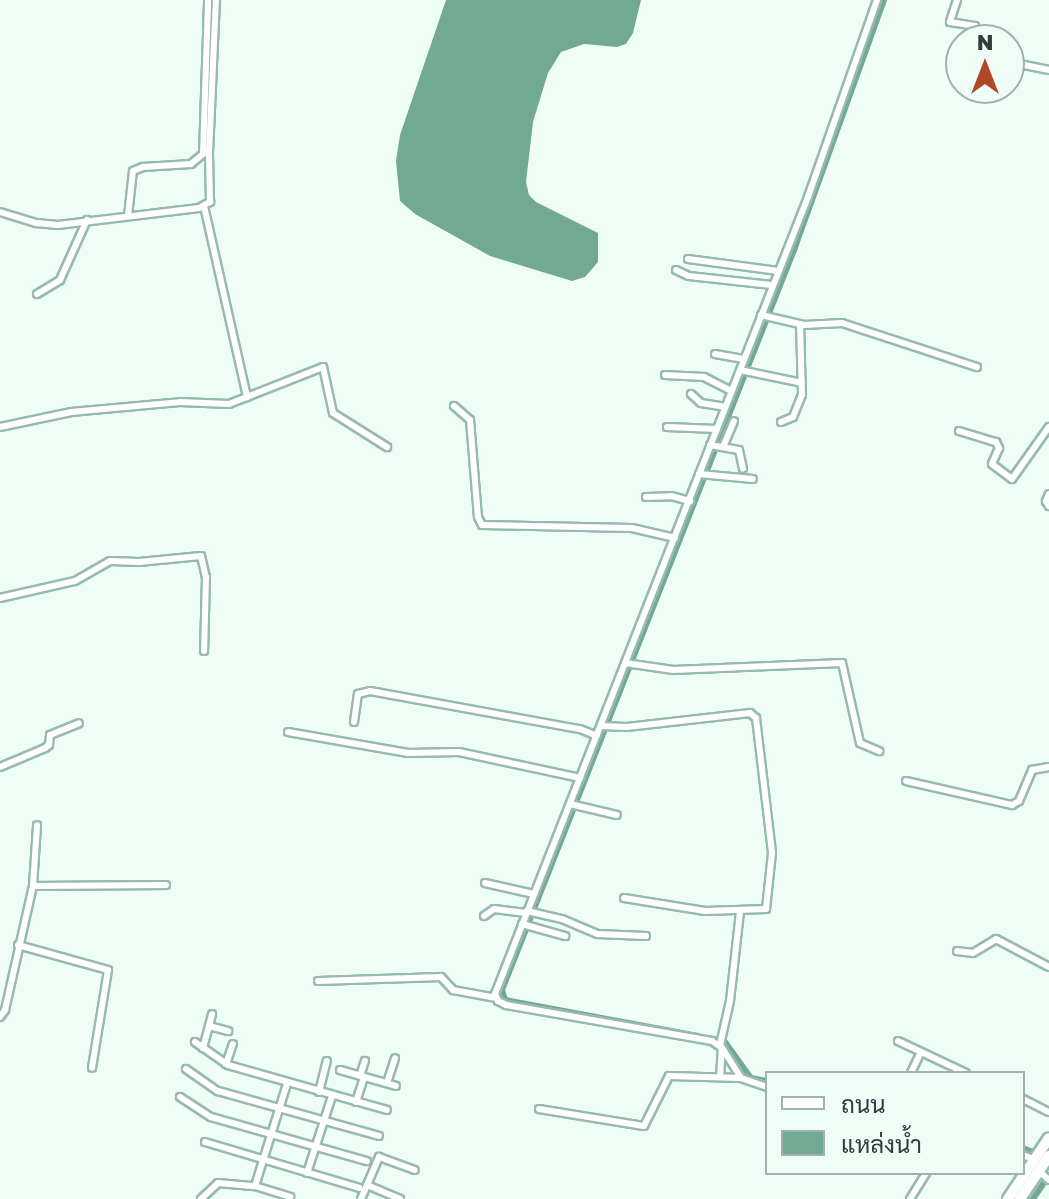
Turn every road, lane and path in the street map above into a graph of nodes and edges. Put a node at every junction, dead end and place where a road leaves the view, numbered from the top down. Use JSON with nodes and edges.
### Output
{"nodes":[{"id":1,"x":208,"y":0,"type":"edge"},
{"id":2,"x":216,"y":0,"type":"edge"},
{"id":3,"x":877,"y":0,"type":"edge"},
{"id":4,"x":947,"y":0,"type":"edge"},
{"id":5,"x":956,"y":2,"type":"edge"},
{"id":6,"x":962,"y":24,"type":"edge"},
{"id":7,"x":1025,"y":65,"type":"edge"},
{"id":8,"x":1049,"y":70,"type":"edge"},
{"id":9,"x":204,"y":206,"type":"junction"},
{"id":10,"x":0,"y":212,"type":"edge"},
{"id":11,"x":128,"y":216,"type":"junction"},
{"id":12,"x":87,"y":220,"type":"junction"},
{"id":13,"x":688,"y":259,"type":"dead end"},
{"id":14,"x":676,"y":270,"type":"dead end"},
{"id":15,"x":778,"y":271,"type":"junction"},
{"id":16,"x":772,"y":285,"type":"junction"},
{"id":17,"x":37,"y":294,"type":"dead end"},
{"id":18,"x":765,"y":317,"type":"junction"},
{"id":19,"x":800,"y":324,"type":"junction"},
{"id":20,"x":715,"y":354,"type":"dead end"},
{"id":21,"x":744,"y":359,"type":"junction"},
{"id":22,"x":977,"y":367,"type":"dead end"},
{"id":23,"x":744,"y":372,"type":"junction"},
{"id":24,"x":665,"y":375,"type":"dead end"},
{"id":25,"x":802,"y":383,"type":"junction"},
{"id":26,"x":731,"y":391,"type":"junction"},
{"id":27,"x":691,"y":394,"type":"dead end"},
{"id":28,"x":247,"y":397,"type":"junction"},
{"id":29,"x":454,"y":406,"type":"dead end"},
{"id":30,"x":725,"y":407,"type":"junction"},
{"id":31,"x":734,"y":421,"type":"dead end"},
{"id":32,"x":781,"y":422,"type":"dead end"},
{"id":33,"x":0,"y":427,"type":"edge"},
{"id":34,"x":667,"y":427,"type":"dead end"},
{"id":35,"x":1049,"y":427,"type":"edge"},
{"id":36,"x":717,"y":429,"type":"junction"},
{"id":37,"x":959,"y":431,"type":"dead end"},
{"id":38,"x":710,"y":445,"type":"junction"},
{"id":39,"x":387,"y":447,"type":"dead end"},
{"id":40,"x":723,"y":447,"type":"junction"},
{"id":41,"x":743,"y":469,"type":"dead end"},
{"id":42,"x":699,"y":474,"type":"junction"},
{"id":43,"x":753,"y":479,"type":"dead end"},
{"id":44,"x":1049,"y":494,"type":"edge"},
{"id":45,"x":646,"y":497,"type":"dead end"},
{"id":46,"x":690,"y":501,"type":"junction"},
{"id":47,"x":1049,"y":506,"type":"edge"},
{"id":48,"x":675,"y":538,"type":"junction"},
{"id":49,"x":0,"y":598,"type":"edge"},
{"id":50,"x":204,"y":651,"type":"dead end"},
{"id":51,"x":629,"y":664,"type":"junction"},
{"id":52,"x":354,"y":722,"type":"dead end"},
{"id":53,"x":79,"y":723,"type":"dead end"},
{"id":54,"x":605,"y":727,"type":"junction"},
{"id":55,"x":288,"y":732,"type":"dead end"},
{"id":56,"x":597,"y":736,"type":"junction"},
{"id":57,"x":879,"y":751,"type":"dead end"},
{"id":58,"x":0,"y":767,"type":"edge"},
{"id":59,"x":1049,"y":767,"type":"edge"},
{"id":60,"x":580,"y":778,"type":"junction"},
{"id":61,"x":906,"y":781,"type":"dead end"},
{"id":62,"x":575,"y":805,"type":"junction"},
{"id":63,"x":617,"y":815,"type":"dead end"},
{"id":64,"x":37,"y":825,"type":"dead end"},
{"id":65,"x":485,"y":883,"type":"dead end"},
{"id":66,"x":166,"y":885,"type":"dead end"},
{"id":67,"x":33,"y":886,"type":"junction"},
{"id":68,"x":534,"y":894,"type":"junction"},
{"id":69,"x":624,"y":898,"type":"dead end"},
{"id":70,"x":530,"y":912,"type":"junction"},
{"id":71,"x":740,"y":912,"type":"junction"},
{"id":72,"x":484,"y":916,"type":"dead end"},
{"id":73,"x":522,"y":924,"type":"junction"},
{"id":74,"x":565,"y":936,"type":"dead end"},
{"id":75,"x":646,"y":936,"type":"dead end"},
{"id":76,"x":18,"y":945,"type":"junction"},
{"id":77,"x":957,"y":951,"type":"dead end"},
{"id":78,"x":1049,"y":967,"type":"edge"},
{"id":79,"x":318,"y":981,"type":"dead end"},
{"id":80,"x":496,"y":998,"type":"junction"},
{"id":81,"x":212,"y":1014,"type":"dead end"},
{"id":82,"x":0,"y":1017,"type":"edge"},
{"id":83,"x":209,"y":1026,"type":"junction"},
{"id":84,"x":228,"y":1031,"type":"dead end"},
{"id":85,"x":898,"y":1041,"type":"dead end"},
{"id":86,"x":195,"y":1042,"type":"dead end"},
{"id":87,"x":721,"y":1042,"type":"junction"},
{"id":88,"x":233,"y":1044,"type":"dead end"},
{"id":89,"x":203,"y":1048,"type":"junction"},
{"id":90,"x":921,"y":1052,"type":"junction"},
{"id":91,"x":395,"y":1058,"type":"dead end"},
{"id":92,"x":327,"y":1061,"type":"dead end"},
{"id":93,"x":365,"y":1061,"type":"dead end"},
{"id":94,"x":943,"y":1062,"type":"junction"},
{"id":95,"x":226,"y":1064,"type":"junction"},
{"id":96,"x":92,"y":1068,"type":"dead end"},
{"id":97,"x":186,"y":1069,"type":"dead end"},
{"id":98,"x":340,"y":1070,"type":"dead end"},
{"id":99,"x":912,"y":1071,"type":"edge"},
{"id":100,"x":938,"y":1071,"type":"edge"},
{"id":101,"x":960,"y":1071,"type":"edge"},
{"id":102,"x":362,"y":1076,"type":"junction"},
{"id":103,"x":720,"y":1076,"type":"junction"},
{"id":104,"x":741,"y":1078,"type":"junction"},
{"id":105,"x":387,"y":1083,"type":"junction"},
{"id":106,"x":287,"y":1084,"type":"junction"},
{"id":107,"x":396,"y":1086,"type":"dead end"},
{"id":108,"x":765,"y":1086,"type":"edge"},
{"id":109,"x":319,"y":1092,"type":"junction"},
{"id":110,"x":332,"y":1096,"type":"junction"},
{"id":111,"x":180,"y":1097,"type":"dead end"},
{"id":112,"x":1025,"y":1100,"type":"edge"},
{"id":113,"x":356,"y":1102,"type":"junction"},
{"id":114,"x":279,"y":1109,"type":"junction"},
{"id":115,"x":539,"y":1109,"type":"dead end"},
{"id":116,"x":387,"y":1110,"type":"dead end"},
{"id":117,"x":1049,"y":1112,"type":"edge"},
{"id":118,"x":323,"y":1121,"type":"junction"},
{"id":119,"x":271,"y":1134,"type":"junction"},
{"id":120,"x":379,"y":1136,"type":"dead end"},
{"id":121,"x":1049,"y":1138,"type":"edge"},
{"id":122,"x":205,"y":1142,"type":"dead end"},
{"id":123,"x":315,"y":1146,"type":"junction"},
{"id":124,"x":1049,"y":1156,"type":"edge"},
{"id":125,"x":1025,"y":1157,"type":"edge"},
{"id":126,"x":264,"y":1160,"type":"junction"},
{"id":127,"x":367,"y":1161,"type":"dead end"},
{"id":128,"x":415,"y":1170,"type":"dead end"},
{"id":129,"x":1042,"y":1172,"type":"edge"},
{"id":130,"x":307,"y":1173,"type":"junction"},
{"id":131,"x":925,"y":1175,"type":"edge"},
{"id":132,"x":367,"y":1185,"type":"junction"},
{"id":133,"x":255,"y":1186,"type":"junction"},
{"id":134,"x":359,"y":1188,"type":"dead end"},
{"id":135,"x":290,"y":1197,"type":"dead end"},
{"id":136,"x":201,"y":1199,"type":"edge"},
{"id":137,"x":361,"y":1199,"type":"edge"},
{"id":138,"x":400,"y":1199,"type":"edge"},
{"id":139,"x":910,"y":1199,"type":"edge"},
{"id":140,"x":1008,"y":1199,"type":"edge"},
{"id":141,"x":1020,"y":1199,"type":"edge"}],
"edges":[{"from":1,"to":11,"type":"street"},
{"from":2,"to":9,"type":"street"},
{"from":3,"to":15,"type":"street"},
{"from":4,"to":5,"type":"street"},
{"from":5,"to":6,"type":"street"},
{"from":7,"to":8,"type":"street"},
{"from":9,"to":11,"type":"street"},
{"from":9,"to":28,"type":"street"},
{"from":10,"to":12,"type":"street"},
{"from":11,"to":12,"type":"street"},
{"from":12,"to":17,"type":"street"},
{"from":13,"to":15,"type":"street"},
{"from":14,"to":16,"type":"street"},
{"from":15,"to":16,"type":"street"},
{"from":16,"to":18,"type":"street"},
{"from":18,"to":19,"type":"street"},
{"from":18,"to":21,"type":"street"},
{"from":19,"to":22,"type":"street"},
{"from":19,"to":25,"type":"street"},
{"from":20,"to":21,"type":"street"},
{"from":21,"to":23,"type":"street"},
{"from":23,"to":25,"type":"street"},
{"from":23,"to":26,"type":"street"},
{"from":24,"to":26,"type":"street"},
{"from":25,"to":32,"type":"street"},
{"from":26,"to":30,"type":"street"},
{"from":27,"to":30,"type":"street"},
{"from":28,"to":33,"type":"street"},
{"from":28,"to":39,"type":"street"},
{"from":29,"to":48,"type":"street"},
{"from":30,"to":36,"type":"street"},
{"from":31,"to":40,"type":"street"},
{"from":34,"to":36,"type":"street"},
{"from":35,"to":37,"type":"street"},
{"from":36,"to":38,"type":"street"},
{"from":38,"to":40,"type":"street"},
{"from":38,"to":42,"type":"street"},
{"from":40,"to":41,"type":"street"},
{"from":42,"to":43,"type":"street"},
{"from":42,"to":46,"type":"street"},
{"from":44,"to":47,"type":"street"},
{"from":45,"to":46,"type":"street"},
{"from":46,"to":48,"type":"street"},
{"from":48,"to":51,"type":"street"},
{"from":49,"to":50,"type":"street"},
{"from":51,"to":54,"type":"street"},
{"from":51,"to":57,"type":"street"},
{"from":52,"to":56,"type":"street"},
{"from":53,"to":58,"type":"street"},
{"from":54,"to":56,"type":"street"},
{"from":54,"to":71,"type":"street"},
{"from":55,"to":60,"type":"street"},
{"from":56,"to":60,"type":"street"},
{"from":59,"to":61,"type":"street"},
{"from":60,"to":62,"type":"street"},
{"from":62,"to":63,"type":"street"},
{"from":62,"to":68,"type":"street"},
{"from":64,"to":67,"type":"street"},
{"from":65,"to":68,"type":"street"},
{"from":66,"to":67,"type":"street"},
{"from":67,"to":76,"type":"street"},
{"from":68,"to":70,"type":"street"},
{"from":69,"to":71,"type":"street"},
{"from":70,"to":72,"type":"street"},
{"from":70,"to":73,"type":"street"},
{"from":70,"to":75,"type":"street"},
{"from":71,"to":87,"type":"street"},
{"from":73,"to":74,"type":"street"},
{"from":73,"to":80,"type":"street"},
{"from":76,"to":82,"type":"street"},
{"from":76,"to":96,"type":"street"},
{"from":77,"to":78,"type":"street"},
{"from":79,"to":80,"type":"street"},
{"from":80,"to":87,"type":"street"},
{"from":81,"to":83,"type":"street"},
{"from":83,"to":84,"type":"street"},
{"from":83,"to":89,"type":"street"},
{"from":85,"to":90,"type":"street"},
{"from":86,"to":89,"type":"street"},
{"from":87,"to":103,"type":"street"},
{"from":87,"to":104,"type":"street"},
{"from":88,"to":95,"type":"street"},
{"from":89,"to":95,"type":"street"},
{"from":90,"to":94,"type":"street"},
{"from":90,"to":99,"type":"street"},
{"from":91,"to":105,"type":"street"},
{"from":92,"to":109,"type":"street"},
{"from":93,"to":102,"type":"street"},
{"from":94,"to":100,"type":"street"},
{"from":94,"to":101,"type":"street"},
{"from":95,"to":106,"type":"street"},
{"from":97,"to":114,"type":"street"},
{"from":98,"to":102,"type":"street"},
{"from":102,"to":105,"type":"street"},
{"from":102,"to":113,"type":"street"},
{"from":103,"to":104,"type":"street"},
{"from":103,"to":115,"type":"street"},
{"from":104,"to":108,"type":"street"},
{"from":105,"to":107,"type":"street"},
{"from":106,"to":109,"type":"street"},
{"from":106,"to":114,"type":"street"},
{"from":109,"to":110,"type":"street"},
{"from":110,"to":113,"type":"street"},
{"from":110,"to":118,"type":"street"},
{"from":111,"to":119,"type":"street"},
{"from":112,"to":117,"type":"street"},
{"from":113,"to":116,"type":"street"},
{"from":114,"to":118,"type":"street"},
{"from":114,"to":119,"type":"street"},
{"from":118,"to":120,"type":"street"},
{"from":118,"to":123,"type":"street"},
{"from":119,"to":123,"type":"street"},
{"from":119,"to":126,"type":"street"},
{"from":121,"to":129,"type":"main road"},
{"from":122,"to":126,"type":"street"},
{"from":123,"to":127,"type":"street"},
{"from":123,"to":130,"type":"street"},
{"from":124,"to":129,"type":"main road"},
{"from":125,"to":129,"type":"street"},
{"from":126,"to":130,"type":"street"},
{"from":126,"to":133,"type":"street"},
{"from":128,"to":132,"type":"street"},
{"from":129,"to":140,"type":"main road"},
{"from":129,"to":141,"type":"main road"},
{"from":130,"to":134,"type":"street"},
{"from":131,"to":139,"type":"street"},
{"from":132,"to":137,"type":"street"},
{"from":132,"to":138,"type":"street"},
{"from":133,"to":135,"type":"street"},
{"from":133,"to":136,"type":"street"}]}
